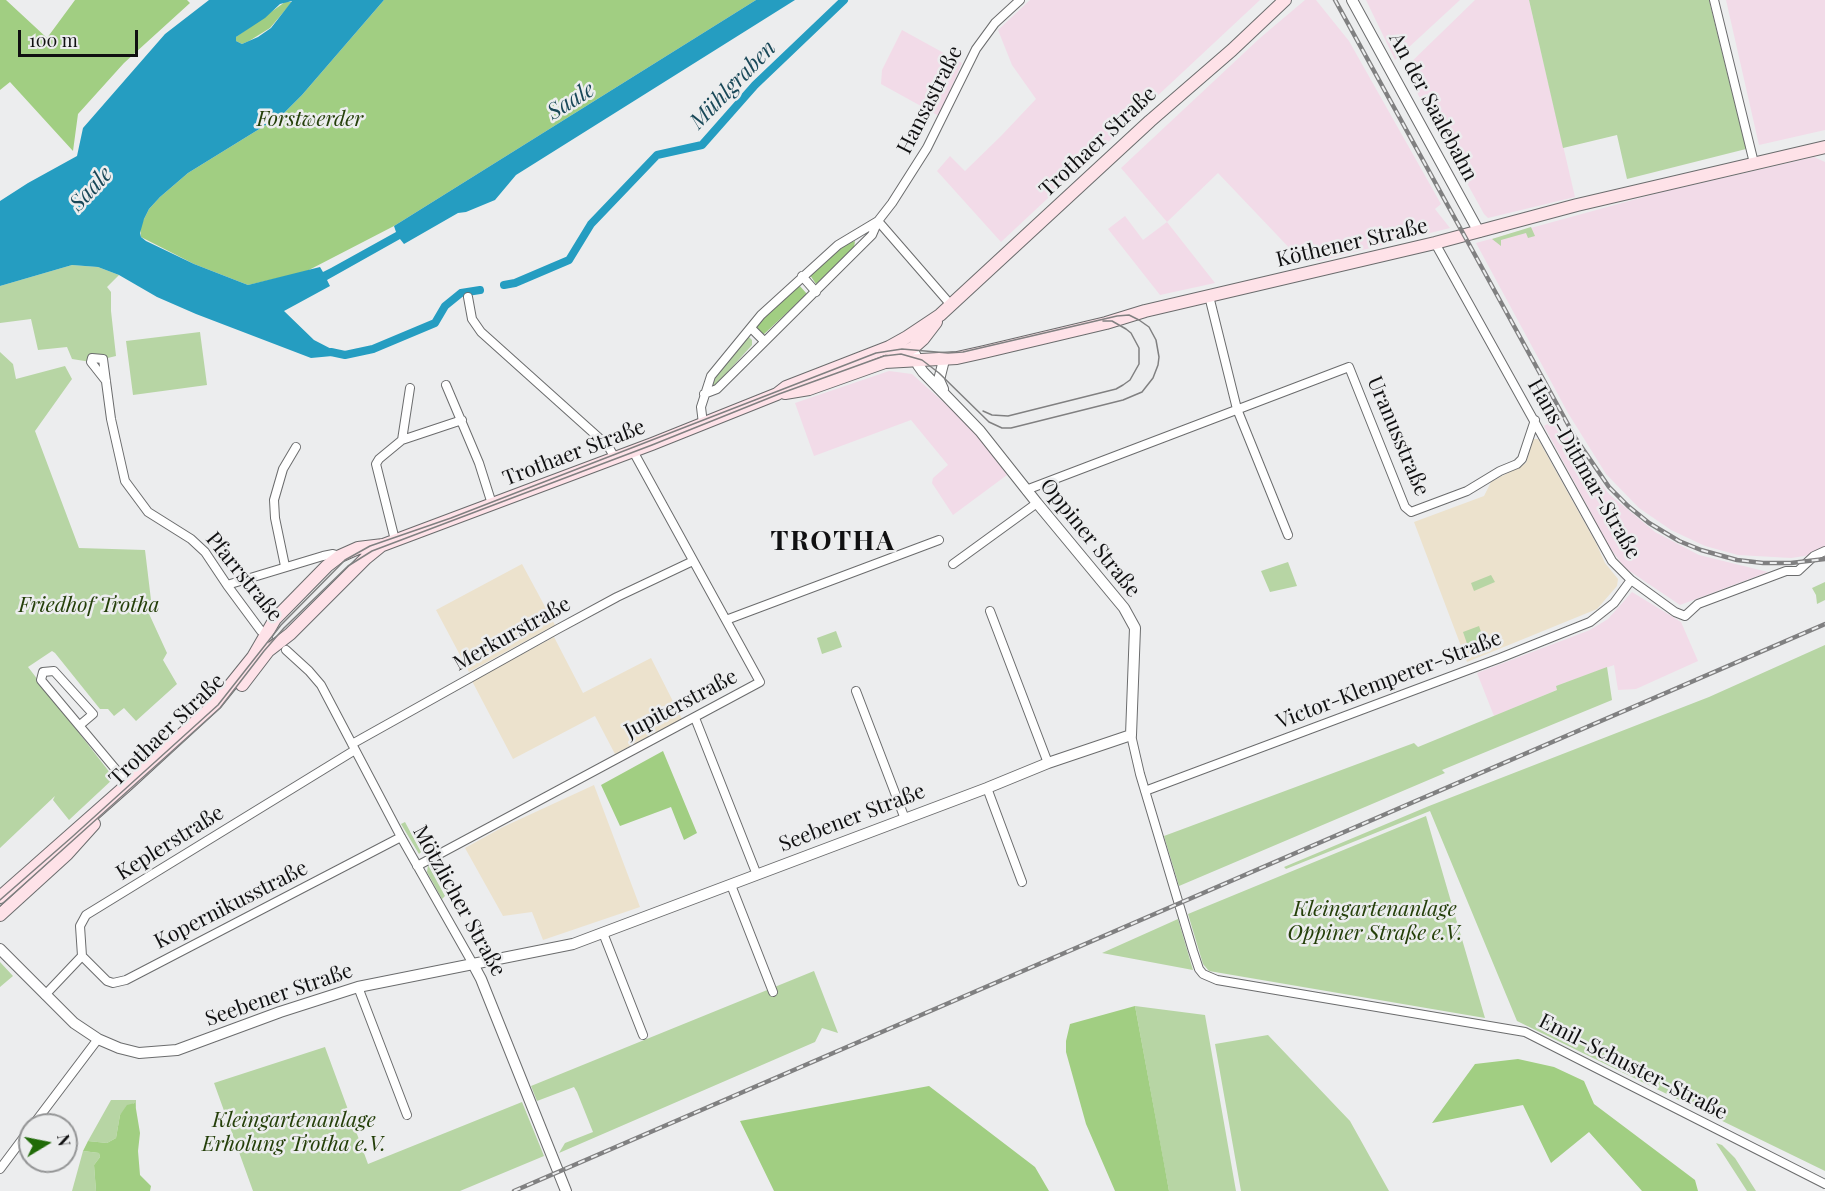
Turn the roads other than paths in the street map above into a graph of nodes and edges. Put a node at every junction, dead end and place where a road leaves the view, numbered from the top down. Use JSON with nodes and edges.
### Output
{"nodes":[{"id":1,"x":1020,"y":0,"type":"edge"},
{"id":2,"x":1285,"y":0,"type":"edge"},
{"id":3,"x":1352,"y":0,"type":"edge"},
{"id":4,"x":1714,"y":0,"type":"edge"},
{"id":5,"x":1824,"y":150,"type":"edge"},
{"id":6,"x":1754,"y":163,"type":"junction"},
{"id":7,"x":878,"y":221,"type":"junction"},
{"id":8,"x":1479,"y":232,"type":"junction"},
{"id":9,"x":855,"y":234,"type":"junction"},
{"id":10,"x":1436,"y":243,"type":"junction"},
{"id":11,"x":863,"y":244,"type":"junction"},
{"id":12,"x":802,"y":276,"type":"junction"},
{"id":13,"x":816,"y":292,"type":"junction"},
{"id":14,"x":1209,"y":296,"type":"junction"},
{"id":15,"x":468,"y":297,"type":"dead end"},
{"id":16,"x":951,"y":305,"type":"junction"},
{"id":17,"x":940,"y":315,"type":"junction"},
{"id":18,"x":751,"y":328,"type":"junction"},
{"id":19,"x":921,"y":328,"type":"junction"},
{"id":20,"x":764,"y":341,"type":"junction"},
{"id":21,"x":914,"y":347,"type":"junction"},
{"id":22,"x":916,"y":360,"type":"junction"},
{"id":23,"x":944,"y":360,"type":"junction"},
{"id":24,"x":885,"y":362,"type":"junction"},
{"id":25,"x":106,"y":381,"type":"dead end"},
{"id":26,"x":446,"y":385,"type":"dead end"},
{"id":27,"x":410,"y":388,"type":"dead end"},
{"id":28,"x":944,"y":392,"type":"junction"},
{"id":29,"x":704,"y":394,"type":"junction"},
{"id":30,"x":777,"y":394,"type":"junction"},
{"id":31,"x":1237,"y":409,"type":"junction"},
{"id":32,"x":462,"y":420,"type":"junction"},
{"id":33,"x":1535,"y":420,"type":"junction"},
{"id":34,"x":703,"y":423,"type":"junction"},
{"id":35,"x":402,"y":440,"type":"junction"},
{"id":36,"x":296,"y":447,"type":"dead end"},
{"id":37,"x":633,"y":451,"type":"junction"},
{"id":38,"x":615,"y":458,"type":"junction"},
{"id":39,"x":1026,"y":490,"type":"junction"},
{"id":40,"x":492,"y":504,"type":"junction"},
{"id":41,"x":1037,"y":504,"type":"junction"},
{"id":42,"x":1288,"y":535,"type":"dead end"},
{"id":43,"x":939,"y":540,"type":"dead end"},
{"id":44,"x":389,"y":543,"type":"junction"},
{"id":45,"x":1825,"y":551,"type":"edge"},
{"id":46,"x":340,"y":556,"type":"junction"},
{"id":47,"x":693,"y":561,"type":"junction"},
{"id":48,"x":953,"y":564,"type":"dead end"},
{"id":49,"x":285,"y":566,"type":"junction"},
{"id":50,"x":1631,"y":580,"type":"junction"},
{"id":51,"x":227,"y":585,"type":"junction"},
{"id":52,"x":990,"y":610,"type":"dead end"},
{"id":53,"x":726,"y":620,"type":"junction"},
{"id":54,"x":265,"y":634,"type":"junction"},
{"id":55,"x":282,"y":647,"type":"junction"},
{"id":56,"x":856,"y":691,"type":"dead end"},
{"id":57,"x":695,"y":718,"type":"junction"},
{"id":58,"x":80,"y":725,"type":"junction"},
{"id":59,"x":1131,"y":735,"type":"junction"},
{"id":60,"x":353,"y":747,"type":"junction"},
{"id":61,"x":1048,"y":763,"type":"junction"},
{"id":62,"x":128,"y":784,"type":"junction"},
{"id":63,"x":987,"y":788,"type":"junction"},
{"id":64,"x":1145,"y":791,"type":"junction"},
{"id":65,"x":905,"y":819,"type":"junction"},
{"id":66,"x":401,"y":837,"type":"junction"},
{"id":67,"x":417,"y":866,"type":"junction"},
{"id":68,"x":757,"y":875,"type":"junction"},
{"id":69,"x":1022,"y":882,"type":"dead end"},
{"id":70,"x":731,"y":885,"type":"junction"},
{"id":71,"x":0,"y":897,"type":"edge"},
{"id":72,"x":0,"y":915,"type":"edge"},
{"id":73,"x":603,"y":933,"type":"junction"},
{"id":74,"x":0,"y":949,"type":"edge"},
{"id":75,"x":82,"y":956,"type":"junction"},
{"id":76,"x":473,"y":964,"type":"junction"},
{"id":77,"x":358,"y":987,"type":"junction"},
{"id":78,"x":772,"y":992,"type":"dead end"},
{"id":79,"x":45,"y":995,"type":"junction"},
{"id":80,"x":643,"y":1035,"type":"dead end"},
{"id":81,"x":98,"y":1039,"type":"junction"},
{"id":82,"x":42,"y":1113,"type":"edge"},
{"id":83,"x":407,"y":1115,"type":"dead end"},
{"id":84,"x":18,"y":1145,"type":"edge"},
{"id":85,"x":0,"y":1168,"type":"edge"},
{"id":86,"x":1825,"y":1184,"type":"edge"},
{"id":87,"x":564,"y":1190,"type":"edge"}],
"edges":[{"from":1,"to":7,"type":"street","name":"Hansastraße"},
{"from":2,"to":16,"type":"main road","name":"Trothaer Straße"},
{"from":3,"to":8,"type":"street","name":"An der Saalebahn"},
{"from":4,"to":6,"type":"street"},
{"from":5,"to":6,"type":"main road","name":"Köthener Straße"},
{"from":6,"to":8,"type":"main road","name":"Köthener Straße"},
{"from":7,"to":9,"type":"street"},
{"from":7,"to":11,"type":"street","name":"Hansastraße"},
{"from":7,"to":16,"type":"street"},
{"from":8,"to":10,"type":"main road","name":"Köthener Straße"},
{"from":9,"to":11,"type":"street"},
{"from":9,"to":12,"type":"street"},
{"from":10,"to":14,"type":"main road","name":"Köthener Straße"},
{"from":10,"to":33,"type":"street","name":"Hans-Dittmar-Straße"},
{"from":11,"to":13,"type":"street","name":"Hansastraße"},
{"from":12,"to":13,"type":"street"},
{"from":12,"to":18,"type":"street"},
{"from":13,"to":20,"type":"street","name":"Hansastraße"},
{"from":14,"to":23,"type":"main road","name":"Köthener Straße"},
{"from":14,"to":31,"type":"street"},
{"from":15,"to":38,"type":"street"},
{"from":16,"to":17,"type":"main road","name":"Trothaer Straße"},
{"from":17,"to":19,"type":"main road","name":"Trothaer Straße"},
{"from":17,"to":21,"type":"main road","name":"Trothaer Straße"},
{"from":18,"to":20,"type":"street"},
{"from":18,"to":29,"type":"street"},
{"from":19,"to":21,"type":"street"},
{"from":19,"to":30,"type":"main road","name":"Trothaer Straße"},
{"from":20,"to":29,"type":"street","name":"Hansastraße"},
{"from":21,"to":22,"type":"street"},
{"from":21,"to":24,"type":"main road","name":"Trothaer Straße"},
{"from":22,"to":23,"type":"main road","name":"Köthener Straße"},
{"from":22,"to":24,"type":"main road","name":"Köthener Straße"},
{"from":22,"to":28,"type":"street","name":"Oppiner Straße"},
{"from":23,"to":28,"type":"street"},
{"from":24,"to":30,"type":"main road","name":"Trothaer Straße"},
{"from":25,"to":51,"type":"street","name":"Pfarrstraße"},
{"from":26,"to":32,"type":"street"},
{"from":27,"to":35,"type":"street"},
{"from":28,"to":39,"type":"street","name":"Oppiner Straße"},
{"from":29,"to":34,"type":"street"},
{"from":30,"to":34,"type":"main road","name":"Trothaer Straße"},
{"from":31,"to":33,"type":"street","name":"Uranusstraße"},
{"from":31,"to":39,"type":"street","name":"Uranusstraße"},
{"from":31,"to":42,"type":"street"},
{"from":32,"to":35,"type":"street"},
{"from":32,"to":40,"type":"street"},
{"from":33,"to":50,"type":"street","name":"Hans-Dittmar-Straße"},
{"from":34,"to":37,"type":"main road","name":"Trothaer Straße"},
{"from":35,"to":44,"type":"street"},
{"from":36,"to":49,"type":"street"},
{"from":37,"to":38,"type":"main road","name":"Trothaer Straße"},
{"from":37,"to":47,"type":"street","name":"Jupiterstraße"},
{"from":38,"to":40,"type":"main road","name":"Trothaer Straße"},
{"from":39,"to":41,"type":"street","name":"Oppiner Straße"},
{"from":40,"to":44,"type":"main road","name":"Trothaer Straße"},
{"from":41,"to":48,"type":"street"},
{"from":41,"to":59,"type":"street","name":"Oppiner Straße"},
{"from":43,"to":53,"type":"street"},
{"from":44,"to":46,"type":"main road","name":"Trothaer Straße"},
{"from":44,"to":55,"type":"main road","name":"Trothaer Straße"},
{"from":45,"to":50,"type":"street","name":"Hans-Dittmar-Straße"},
{"from":46,"to":49,"type":"street","name":"Trothaer Straße"},
{"from":46,"to":54,"type":"main road","name":"Trothaer Straße"},
{"from":47,"to":53,"type":"street","name":"Jupiterstraße"},
{"from":47,"to":60,"type":"street","name":"Merkurstraße"},
{"from":49,"to":51,"type":"street","name":"Trothaer Straße"},
{"from":50,"to":64,"type":"street","name":"Victor-Klemperer-Straße"},
{"from":51,"to":54,"type":"street","name":"Pfarrstraße"},
{"from":52,"to":61,"type":"street"},
{"from":53,"to":57,"type":"street","name":"Jupiterstraße"},
{"from":54,"to":55,"type":"street","name":"Pfarrstraße"},
{"from":54,"to":62,"type":"main road","name":"Trothaer Straße"},
{"from":55,"to":60,"type":"street","name":"Mötzlicher Straße"},
{"from":55,"to":72,"type":"main road","name":"Trothaer Straße"},
{"from":56,"to":65,"type":"street"},
{"from":57,"to":67,"type":"street","name":"Jupiterstraße"},
{"from":57,"to":68,"type":"street"},
{"from":58,"to":58,"type":"street"},
{"from":58,"to":62,"type":"street"},
{"from":59,"to":61,"type":"street","name":"Seebener Straße"},
{"from":59,"to":64,"type":"street"},
{"from":60,"to":66,"type":"street","name":"Mötzlicher Straße"},
{"from":60,"to":75,"type":"street","name":"Keplerstraße"},
{"from":61,"to":63,"type":"street","name":"Seebener Straße"},
{"from":62,"to":71,"type":"main road","name":"Trothaer Straße"},
{"from":63,"to":65,"type":"street","name":"Seebener Straße"},
{"from":63,"to":69,"type":"street"},
{"from":64,"to":86,"type":"street","name":"Emil-Schuster-Straße"},
{"from":65,"to":68,"type":"street","name":"Seebener Straße"},
{"from":66,"to":67,"type":"street","name":"Mötzlicher Straße"},
{"from":66,"to":75,"type":"street","name":"Kopernikusstraße"},
{"from":67,"to":76,"type":"street","name":"Mötzlicher Straße"},
{"from":68,"to":70,"type":"street","name":"Seebener Straße"},
{"from":70,"to":73,"type":"street","name":"Seebener Straße"},
{"from":70,"to":78,"type":"street"},
{"from":73,"to":76,"type":"street","name":"Seebener Straße"},
{"from":73,"to":80,"type":"street"},
{"from":74,"to":79,"type":"street","name":"Seebener Straße"},
{"from":75,"to":79,"type":"street"},
{"from":76,"to":77,"type":"street","name":"Seebener Straße"},
{"from":76,"to":87,"type":"street","name":"Mötzlicher Straße"},
{"from":77,"to":81,"type":"street","name":"Seebener Straße"},
{"from":77,"to":83,"type":"street"},
{"from":79,"to":81,"type":"street","name":"Seebener Straße"},
{"from":81,"to":82,"type":"street"},
{"from":84,"to":85,"type":"street"}]}
